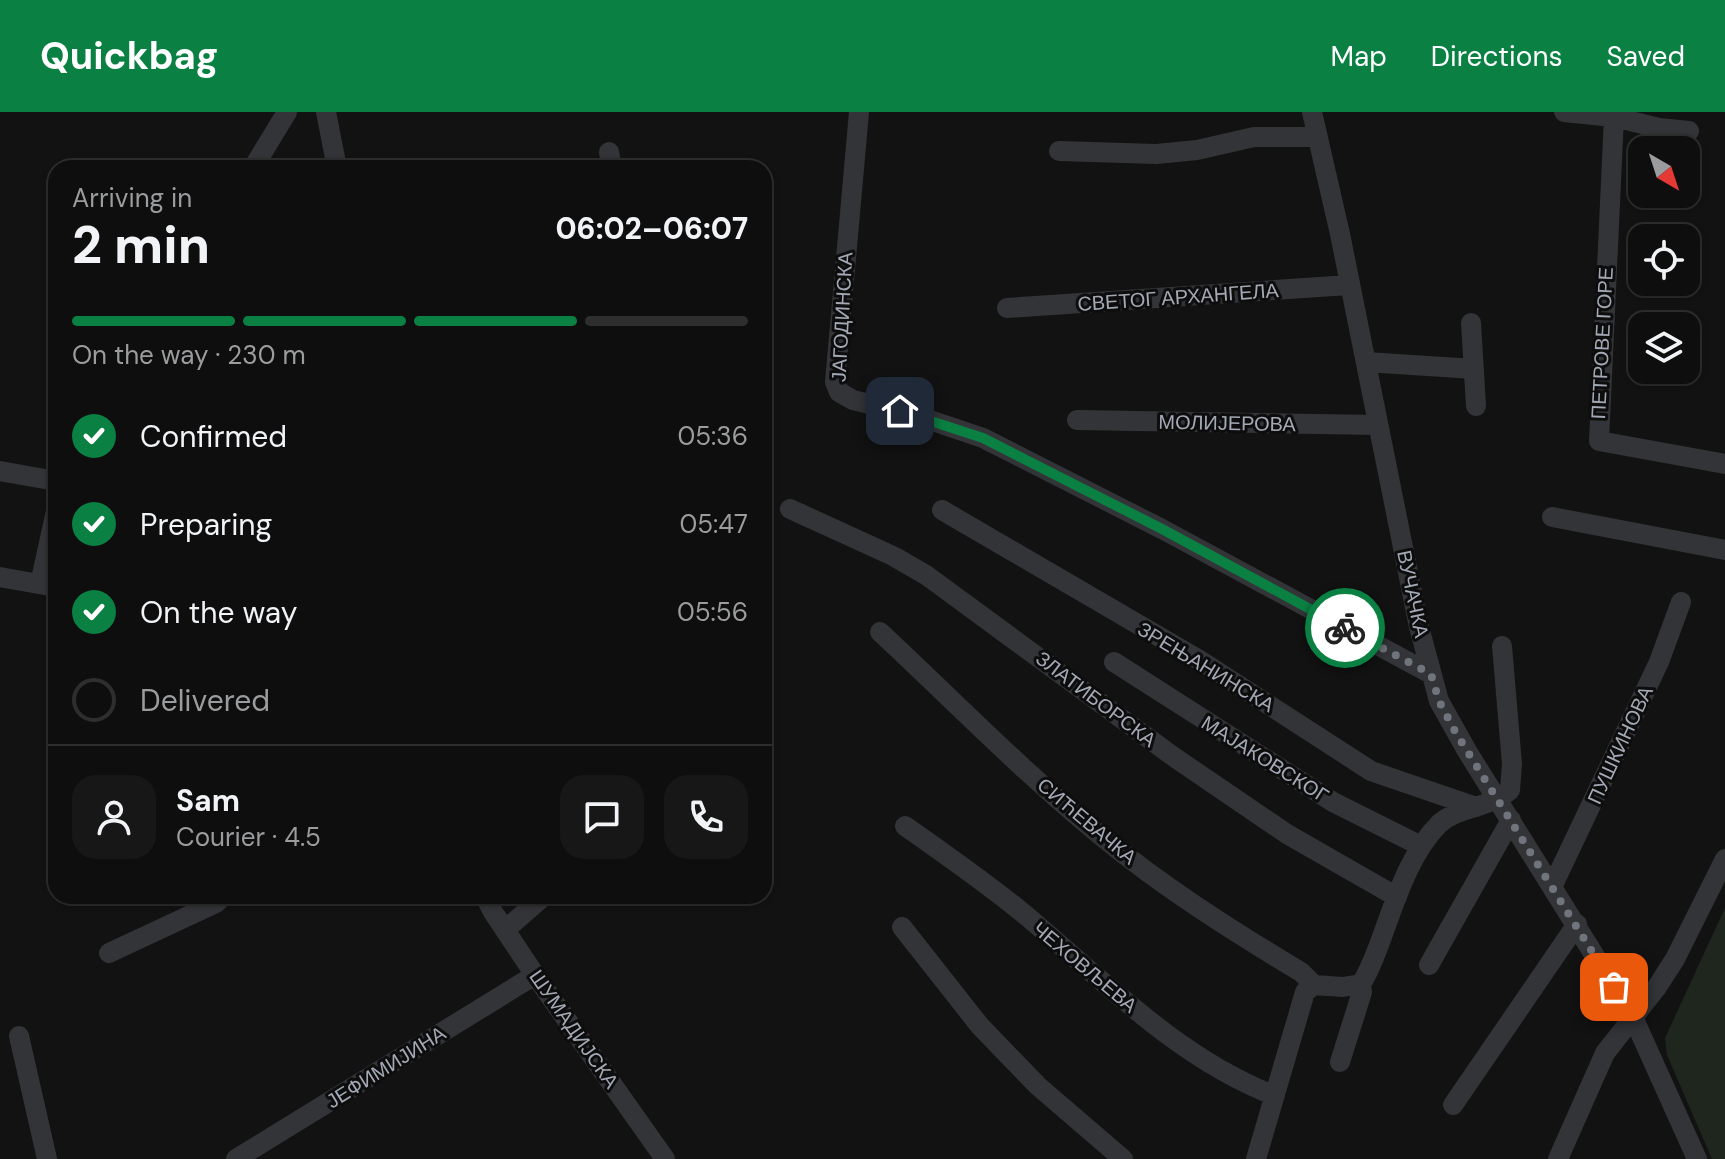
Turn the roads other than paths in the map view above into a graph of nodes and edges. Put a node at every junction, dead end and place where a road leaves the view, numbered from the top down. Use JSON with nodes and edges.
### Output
{"nodes":[{"id":1,"x":287,"y":112,"type":"edge"},
{"id":2,"x":326,"y":112,"type":"edge"},
{"id":3,"x":859,"y":112,"type":"edge"},
{"id":4,"x":1312,"y":112,"type":"edge"},
{"id":5,"x":1564,"y":112,"type":"edge"},
{"id":6,"x":1614,"y":117,"type":"junction"},
{"id":7,"x":1689,"y":131,"type":"dead end"},
{"id":8,"x":1318,"y":137,"type":"junction"},
{"id":9,"x":1059,"y":151,"type":"dead end"},
{"id":10,"x":258,"y":160,"type":"edge"},
{"id":11,"x":335,"y":160,"type":"edge"},
{"id":12,"x":1349,"y":285,"type":"junction"},
{"id":13,"x":1007,"y":308,"type":"dead end"},
{"id":14,"x":1471,"y":323,"type":"dead end"},
{"id":15,"x":1366,"y":362,"type":"junction"},
{"id":16,"x":1474,"y":369,"type":"junction"},
{"id":17,"x":1476,"y":406,"type":"dead end"},
{"id":18,"x":1077,"y":420,"type":"dead end"},
{"id":19,"x":1378,"y":425,"type":"junction"},
{"id":20,"x":1725,"y":464,"type":"edge"},
{"id":21,"x":0,"y":471,"type":"edge"},
{"id":22,"x":48,"y":480,"type":"edge"},
{"id":23,"x":790,"y":509,"type":"dead end"},
{"id":24,"x":942,"y":510,"type":"dead end"},
{"id":25,"x":1552,"y":517,"type":"dead end"},
{"id":26,"x":1725,"y":550,"type":"edge"},
{"id":27,"x":0,"y":577,"type":"edge"},
{"id":28,"x":48,"y":586,"type":"edge"},
{"id":29,"x":1681,"y":602,"type":"dead end"},
{"id":30,"x":880,"y":632,"type":"dead end"},
{"id":31,"x":1502,"y":646,"type":"dead end"},
{"id":32,"x":1114,"y":662,"type":"dead end"},
{"id":33,"x":1431,"y":674,"type":"junction"},
{"id":34,"x":1498,"y":799,"type":"junction"},
{"id":35,"x":1476,"y":807,"type":"junction"},
{"id":36,"x":1511,"y":820,"type":"junction"},
{"id":37,"x":905,"y":826,"type":"dead end"},
{"id":38,"x":1421,"y":846,"type":"junction"},
{"id":39,"x":1725,"y":859,"type":"edge"},
{"id":40,"x":1553,"y":885,"type":"junction"},
{"id":41,"x":1397,"y":897,"type":"junction"},
{"id":42,"x":214,"y":904,"type":"edge"},
{"id":43,"x":490,"y":904,"type":"edge"},
{"id":44,"x":535,"y":904,"type":"edge"},
{"id":45,"x":1577,"y":924,"type":"junction"},
{"id":46,"x":902,"y":927,"type":"dead end"},
{"id":47,"x":505,"y":930,"type":"junction"},
{"id":48,"x":109,"y":953,"type":"dead end"},
{"id":49,"x":1429,"y":965,"type":"dead end"},
{"id":50,"x":535,"y":975,"type":"junction"},
{"id":51,"x":1361,"y":984,"type":"junction"},
{"id":52,"x":1314,"y":985,"type":"junction"},
{"id":53,"x":1633,"y":1017,"type":"junction"},
{"id":54,"x":19,"y":1036,"type":"dead end"},
{"id":55,"x":1340,"y":1062,"type":"dead end"},
{"id":56,"x":1273,"y":1095,"type":"junction"},
{"id":57,"x":1453,"y":1105,"type":"dead end"},
{"id":58,"x":47,"y":1159,"type":"edge"},
{"id":59,"x":236,"y":1159,"type":"edge"},
{"id":60,"x":665,"y":1159,"type":"edge"},
{"id":61,"x":1123,"y":1159,"type":"edge"},
{"id":62,"x":1256,"y":1159,"type":"edge"},
{"id":63,"x":1558,"y":1159,"type":"edge"},
{"id":64,"x":1697,"y":1159,"type":"edge"}],
"edges":[{"from":1,"to":10,"type":"street"},
{"from":2,"to":11,"type":"street"},
{"from":3,"to":33,"type":"street","name":"ЈАГОДИНСКА"},
{"from":4,"to":8,"type":"street","name":"ВУЧАЧКА"},
{"from":5,"to":6,"type":"street"},
{"from":6,"to":7,"type":"street"},
{"from":6,"to":20,"type":"street","name":"ПЕТРОВЕ ГОРЕ"},
{"from":8,"to":9,"type":"street"},
{"from":8,"to":12,"type":"street","name":"ВУЧАЧКА"},
{"from":12,"to":13,"type":"street","name":"СВЕТОГ АРХАНГЕЛА"},
{"from":12,"to":15,"type":"street","name":"ВУЧАЧКА"},
{"from":14,"to":16,"type":"street"},
{"from":15,"to":16,"type":"street"},
{"from":15,"to":19,"type":"street","name":"ВУЧАЧКА"},
{"from":16,"to":17,"type":"street"},
{"from":18,"to":19,"type":"street","name":"МОЛИЈЕРОВА"},
{"from":19,"to":33,"type":"street","name":"ВУЧАЧКА"},
{"from":21,"to":22,"type":"street"},
{"from":23,"to":41,"type":"street","name":"ЗЛАТИБОРСКА"},
{"from":24,"to":35,"type":"street","name":"ЗРЕЊАНИНСКА"},
{"from":25,"to":26,"type":"street"},
{"from":27,"to":28,"type":"street"},
{"from":29,"to":40,"type":"street","name":"ПУШКИНОВА"},
{"from":30,"to":52,"type":"street","name":"СИЋЕВАЧКА"},
{"from":31,"to":34,"type":"street"},
{"from":32,"to":38,"type":"street","name":"МАЈАКОВСКОГ"},
{"from":33,"to":34,"type":"street","name":"ВУЧАЧКА"},
{"from":34,"to":35,"type":"street"},
{"from":34,"to":36,"type":"street","name":"ВУЧАЧКА"},
{"from":35,"to":38,"type":"street"},
{"from":36,"to":40,"type":"street","name":"ВУЧАЧКА"},
{"from":36,"to":49,"type":"street"},
{"from":37,"to":56,"type":"street","name":"ЧЕХОВЉЕВА"},
{"from":38,"to":41,"type":"street"},
{"from":39,"to":53,"type":"street"},
{"from":40,"to":45,"type":"street","name":"ВУЧАЧКА"},
{"from":41,"to":51,"type":"street"},
{"from":42,"to":48,"type":"street"},
{"from":43,"to":47,"type":"street","name":"ШУМАДИЈСКА"},
{"from":44,"to":47,"type":"street"},
{"from":45,"to":53,"type":"street","name":"ВУЧАЧКА"},
{"from":45,"to":57,"type":"street"},
{"from":46,"to":61,"type":"street"},
{"from":47,"to":50,"type":"street","name":"ШУМАДИЈСКА"},
{"from":50,"to":59,"type":"street","name":"ЈЕФИМИЈИНА"},
{"from":50,"to":60,"type":"street","name":"ШУМАДИЈСКА"},
{"from":51,"to":52,"type":"street"},
{"from":51,"to":55,"type":"street"},
{"from":52,"to":56,"type":"street"},
{"from":53,"to":63,"type":"street"},
{"from":53,"to":64,"type":"street","name":"ВУЧАЧКА"},
{"from":54,"to":58,"type":"street"},
{"from":56,"to":62,"type":"street"}]}
